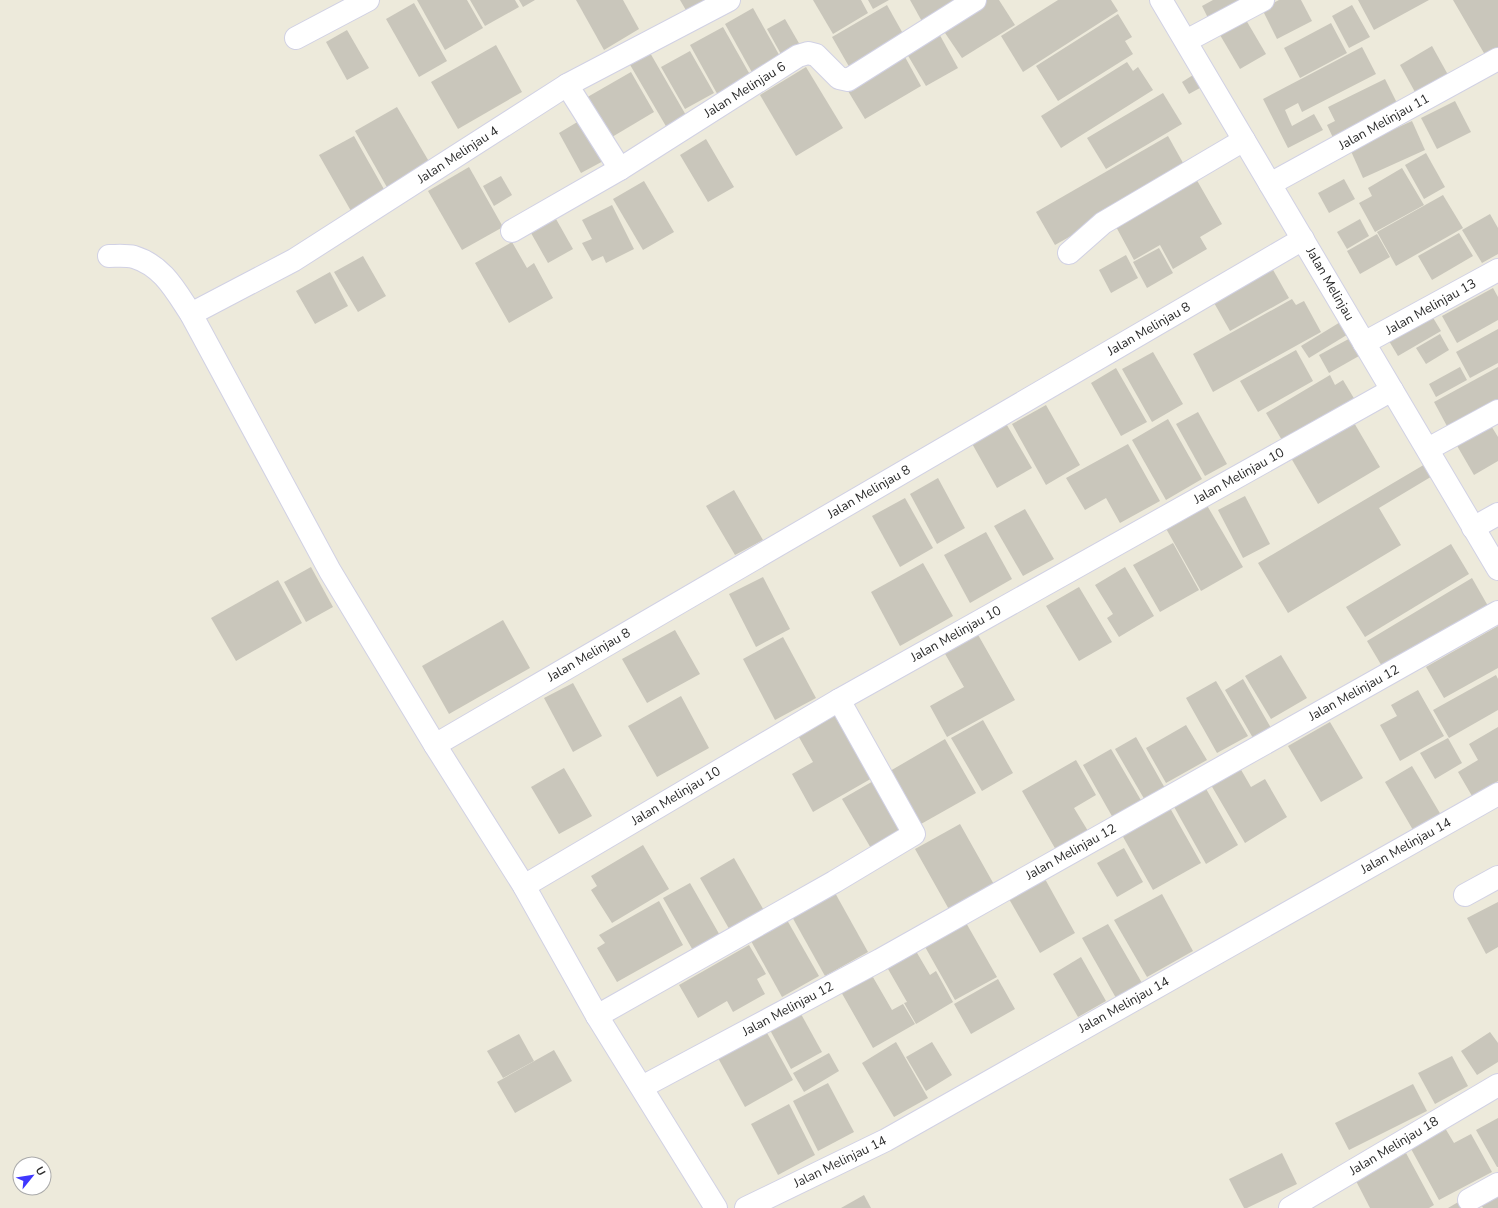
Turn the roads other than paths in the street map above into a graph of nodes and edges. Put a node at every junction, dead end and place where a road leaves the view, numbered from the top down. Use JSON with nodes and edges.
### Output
{"nodes":[{"id":1,"x":368,"y":0,"type":"edge"},
{"id":2,"x":975,"y":0,"type":"edge"},
{"id":3,"x":1161,"y":0,"type":"edge"},
{"id":4,"x":1263,"y":0,"type":"edge"},
{"id":5,"x":720,"y":2,"type":"edge"},
{"id":6,"x":296,"y":38,"type":"dead end"},
{"id":7,"x":1186,"y":41,"type":"junction"},
{"id":8,"x":1498,"y":59,"type":"edge"},
{"id":9,"x":567,"y":85,"type":"junction"},
{"id":10,"x":1244,"y":140,"type":"junction"},
{"id":11,"x":620,"y":169,"type":"junction"},
{"id":12,"x":1270,"y":184,"type":"junction"},
{"id":13,"x":512,"y":231,"type":"dead end"},
{"id":14,"x":1303,"y":239,"type":"junction"},
{"id":15,"x":1069,"y":254,"type":"dead end"},
{"id":16,"x":109,"y":256,"type":"dead end"},
{"id":17,"x":1498,"y":270,"type":"edge"},
{"id":18,"x":191,"y":314,"type":"junction"},
{"id":19,"x":1364,"y":344,"type":"junction"},
{"id":20,"x":1392,"y":390,"type":"junction"},
{"id":21,"x":1498,"y":411,"type":"edge"},
{"id":22,"x":1428,"y":449,"type":"junction"},
{"id":23,"x":1498,"y":514,"type":"edge"},
{"id":24,"x":1473,"y":528,"type":"junction"},
{"id":25,"x":1498,"y":569,"type":"edge"},
{"id":26,"x":1498,"y":612,"type":"edge"},
{"id":27,"x":839,"y":700,"type":"junction"},
{"id":28,"x":435,"y":745,"type":"junction"},
{"id":29,"x":1498,"y":794,"type":"edge"},
{"id":30,"x":1498,"y":877,"type":"edge"},
{"id":31,"x":524,"y":886,"type":"junction"},
{"id":32,"x":1465,"y":895,"type":"dead end"},
{"id":33,"x":597,"y":1016,"type":"junction"},
{"id":34,"x":1498,"y":1085,"type":"edge"},
{"id":35,"x":642,"y":1087,"type":"junction"},
{"id":36,"x":1498,"y":1184,"type":"edge"},
{"id":37,"x":1469,"y":1200,"type":"dead end"},
{"id":38,"x":716,"y":1208,"type":"edge"},
{"id":39,"x":746,"y":1208,"type":"edge"},
{"id":40,"x":1290,"y":1208,"type":"edge"}],
"edges":[{"from":1,"to":6,"type":"street"},
{"from":2,"to":11,"type":"street","name":"Jalan Melinjau 6"},
{"from":3,"to":7,"type":"street","name":"Jalan Melinjau"},
{"from":4,"to":7,"type":"street"},
{"from":5,"to":9,"type":"street","name":"Jalan Melinjau 4"},
{"from":7,"to":10,"type":"street","name":"Jalan Melinjau"},
{"from":8,"to":12,"type":"street","name":"Jalan Melinjau 11"},
{"from":9,"to":11,"type":"street"},
{"from":9,"to":18,"type":"street","name":"Jalan Melinjau 4"},
{"from":10,"to":12,"type":"street","name":"Jalan Melinjau"},
{"from":10,"to":15,"type":"street"},
{"from":11,"to":13,"type":"street","name":"Jalan Melinjau 6"},
{"from":12,"to":14,"type":"street","name":"Jalan Melinjau"},
{"from":14,"to":19,"type":"street","name":"Jalan Melinjau"},
{"from":14,"to":28,"type":"street","name":"Jalan Melinjau 8"},
{"from":16,"to":18,"type":"street"},
{"from":17,"to":19,"type":"street","name":"Jalan Melinjau 13"},
{"from":18,"to":28,"type":"street"},
{"from":19,"to":20,"type":"street","name":"Jalan Melinjau"},
{"from":20,"to":22,"type":"street","name":"Jalan Melinjau"},
{"from":20,"to":27,"type":"street","name":"Jalan Melinjau 10"},
{"from":21,"to":22,"type":"street"},
{"from":22,"to":24,"type":"street","name":"Jalan Melinjau"},
{"from":23,"to":24,"type":"street"},
{"from":24,"to":25,"type":"street","name":"Jalan Melinjau"},
{"from":26,"to":35,"type":"street","name":"Jalan Melinjau 12"},
{"from":27,"to":31,"type":"street","name":"Jalan Melinjau 10"},
{"from":27,"to":33,"type":"street"},
{"from":28,"to":31,"type":"street"},
{"from":29,"to":39,"type":"street","name":"Jalan Melinjau 14"},
{"from":30,"to":32,"type":"street"},
{"from":31,"to":33,"type":"street"},
{"from":33,"to":35,"type":"street"},
{"from":34,"to":40,"type":"street","name":"Jalan Melinjau 18"},
{"from":35,"to":38,"type":"street"},
{"from":36,"to":37,"type":"street"}]}
